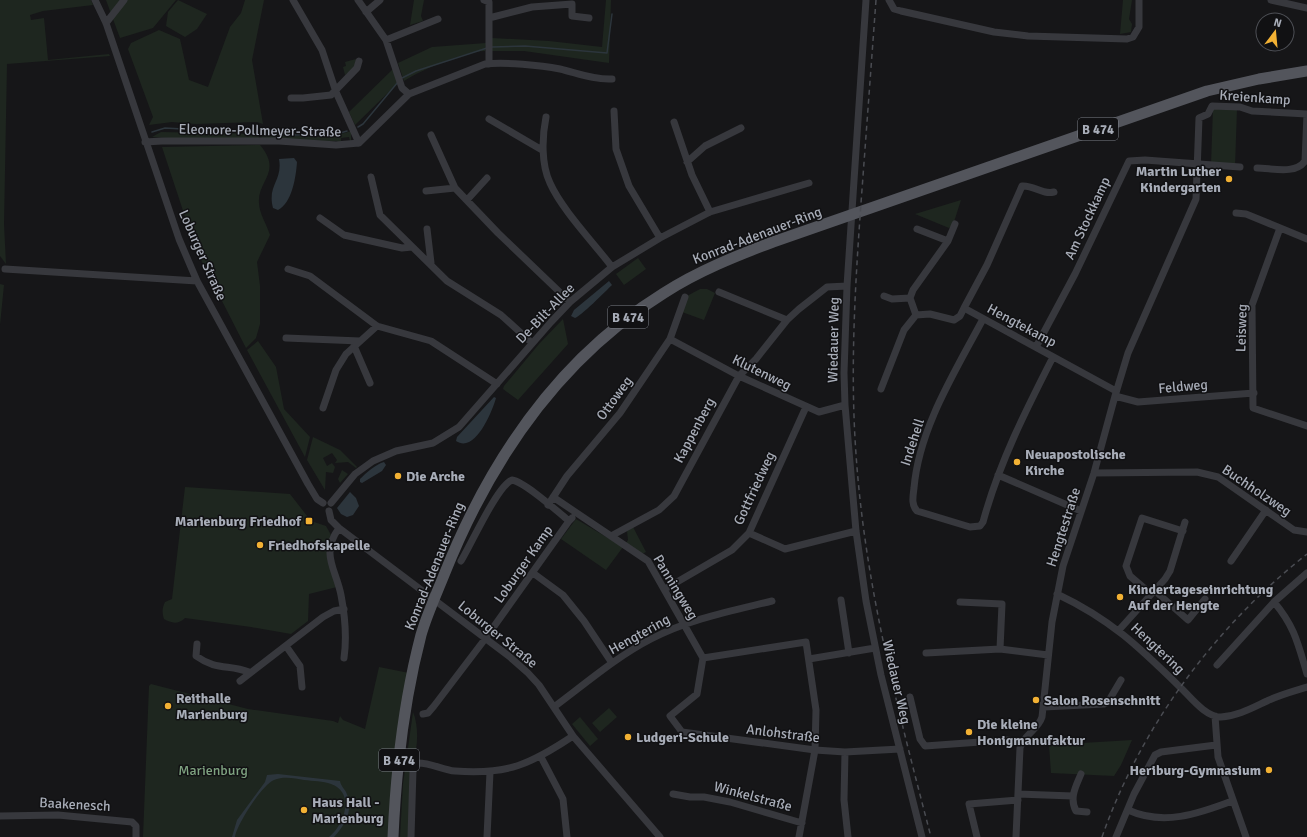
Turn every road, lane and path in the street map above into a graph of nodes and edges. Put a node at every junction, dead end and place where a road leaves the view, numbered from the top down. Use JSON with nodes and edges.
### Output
{"nodes":[{"id":1,"x":95,"y":0,"type":"edge"},
{"id":2,"x":124,"y":0,"type":"edge"},
{"id":3,"x":293,"y":0,"type":"edge"},
{"id":4,"x":358,"y":0,"type":"edge"},
{"id":5,"x":380,"y":0,"type":"edge"},
{"id":6,"x":484,"y":0,"type":"edge"},
{"id":7,"x":866,"y":0,"type":"edge"},
{"id":8,"x":889,"y":0,"type":"edge"},
{"id":9,"x":1139,"y":0,"type":"edge"},
{"id":10,"x":1271,"y":0,"type":"edge"},
{"id":11,"x":1307,"y":8,"type":"edge"},
{"id":12,"x":366,"y":12,"type":"junction"},
{"id":13,"x":489,"y":18,"type":"junction"},
{"id":14,"x":589,"y":18,"type":"dead end"},
{"id":15,"x":438,"y":19,"type":"dead end"},
{"id":16,"x":106,"y":23,"type":"junction"},
{"id":17,"x":386,"y":40,"type":"junction"},
{"id":18,"x":359,"y":61,"type":"dead end"},
{"id":19,"x":489,"y":64,"type":"junction"},
{"id":20,"x":1307,"y":71,"type":"edge"},
{"id":21,"x":612,"y":80,"type":"dead end"},
{"id":22,"x":336,"y":92,"type":"junction"},
{"id":23,"x":409,"y":94,"type":"junction"},
{"id":24,"x":291,"y":98,"type":"dead end"},
{"id":25,"x":614,"y":111,"type":"dead end"},
{"id":26,"x":546,"y":117,"type":"dead end"},
{"id":27,"x":489,"y":119,"type":"dead end"},
{"id":28,"x":674,"y":122,"type":"dead end"},
{"id":29,"x":741,"y":128,"type":"dead end"},
{"id":30,"x":431,"y":135,"type":"dead end"},
{"id":31,"x":145,"y":142,"type":"junction"},
{"id":32,"x":359,"y":143,"type":"junction"},
{"id":33,"x":542,"y":150,"type":"junction"},
{"id":34,"x":687,"y":162,"type":"junction"},
{"id":35,"x":1306,"y":162,"type":"edge"},
{"id":36,"x":1197,"y":164,"type":"junction"},
{"id":37,"x":1240,"y":167,"type":"dead end"},
{"id":38,"x":1257,"y":168,"type":"dead end"},
{"id":39,"x":371,"y":177,"type":"dead end"},
{"id":40,"x":487,"y":178,"type":"dead end"},
{"id":41,"x":809,"y":183,"type":"dead end"},
{"id":42,"x":455,"y":188,"type":"junction"},
{"id":43,"x":426,"y":191,"type":"dead end"},
{"id":44,"x":1054,"y":192,"type":"dead end"},
{"id":45,"x":467,"y":200,"type":"junction"},
{"id":46,"x":710,"y":212,"type":"junction"},
{"id":47,"x":1236,"y":212,"type":"dead end"},
{"id":48,"x":320,"y":218,"type":"dead end"},
{"id":49,"x":955,"y":224,"type":"dead end"},
{"id":50,"x":1280,"y":228,"type":"junction"},
{"id":51,"x":427,"y":229,"type":"dead end"},
{"id":52,"x":917,"y":229,"type":"dead end"},
{"id":53,"x":660,"y":238,"type":"junction"},
{"id":54,"x":1307,"y":239,"type":"edge"},
{"id":55,"x":948,"y":241,"type":"junction"},
{"id":56,"x":412,"y":247,"type":"junction"},
{"id":57,"x":431,"y":264,"type":"junction"},
{"id":58,"x":612,"y":267,"type":"junction"},
{"id":59,"x":5,"y":269,"type":"dead end"},
{"id":60,"x":288,"y":269,"type":"dead end"},
{"id":61,"x":197,"y":281,"type":"junction"},
{"id":62,"x":847,"y":286,"type":"junction"},
{"id":63,"x":719,"y":292,"type":"dead end"},
{"id":64,"x":884,"y":296,"type":"dead end"},
{"id":65,"x":685,"y":297,"type":"dead end"},
{"id":66,"x":910,"y":298,"type":"junction"},
{"id":67,"x":570,"y":302,"type":"junction"},
{"id":68,"x":964,"y":308,"type":"junction"},
{"id":69,"x":916,"y":315,"type":"junction"},
{"id":70,"x":983,"y":319,"type":"junction"},
{"id":71,"x":788,"y":320,"type":"junction"},
{"id":72,"x":377,"y":326,"type":"junction"},
{"id":73,"x":286,"y":338,"type":"dead end"},
{"id":74,"x":670,"y":339,"type":"junction"},
{"id":75,"x":532,"y":343,"type":"junction"},
{"id":76,"x":357,"y":344,"type":"junction"},
{"id":77,"x":1036,"y":347,"type":"junction"},
{"id":78,"x":1054,"y":357,"type":"junction"},
{"id":79,"x":739,"y":376,"type":"junction"},
{"id":80,"x":370,"y":383,"type":"dead end"},
{"id":81,"x":496,"y":384,"type":"junction"},
{"id":82,"x":881,"y":389,"type":"dead end"},
{"id":83,"x":1115,"y":393,"type":"junction"},
{"id":84,"x":1254,"y":393,"type":"junction"},
{"id":85,"x":845,"y":405,"type":"junction"},
{"id":86,"x":806,"y":407,"type":"junction"},
{"id":87,"x":323,"y":408,"type":"dead end"},
{"id":88,"x":1307,"y":426,"type":"edge"},
{"id":89,"x":1094,"y":473,"type":"junction"},
{"id":90,"x":998,"y":475,"type":"junction"},
{"id":91,"x":553,"y":497,"type":"junction"},
{"id":92,"x":323,"y":503,"type":"junction"},
{"id":93,"x":331,"y":503,"type":"junction"},
{"id":94,"x":548,"y":505,"type":"junction"},
{"id":95,"x":1266,"y":510,"type":"junction"},
{"id":96,"x":329,"y":511,"type":"junction"},
{"id":97,"x":1080,"y":511,"type":"junction"},
{"id":98,"x":576,"y":513,"type":"junction"},
{"id":99,"x":569,"y":521,"type":"junction"},
{"id":100,"x":1185,"y":522,"type":"dead end"},
{"id":101,"x":339,"y":528,"type":"junction"},
{"id":102,"x":1183,"y":531,"type":"junction"},
{"id":103,"x":856,"y":532,"type":"junction"},
{"id":104,"x":1307,"y":532,"type":"edge"},
{"id":105,"x":749,"y":533,"type":"junction"},
{"id":106,"x":611,"y":536,"type":"junction"},
{"id":107,"x":1231,"y":560,"type":"dead end"},
{"id":108,"x":462,"y":561,"type":"dead end"},
{"id":109,"x":533,"y":573,"type":"junction"},
{"id":110,"x":1307,"y":573,"type":"edge"},
{"id":111,"x":665,"y":589,"type":"junction"},
{"id":112,"x":1153,"y":592,"type":"junction"},
{"id":113,"x":1057,"y":594,"type":"junction"},
{"id":114,"x":1205,"y":598,"type":"dead end"},
{"id":115,"x":433,"y":599,"type":"junction"},
{"id":116,"x":841,"y":600,"type":"dead end"},
{"id":117,"x":772,"y":601,"type":"dead end"},
{"id":118,"x":960,"y":602,"type":"dead end"},
{"id":119,"x":1274,"y":602,"type":"junction"},
{"id":120,"x":344,"y":609,"type":"junction"},
{"id":121,"x":684,"y":624,"type":"junction"},
{"id":122,"x":1119,"y":630,"type":"junction"},
{"id":123,"x":486,"y":639,"type":"junction"},
{"id":124,"x":197,"y":644,"type":"dead end"},
{"id":125,"x":286,"y":646,"type":"junction"},
{"id":126,"x":875,"y":648,"type":"junction"},
{"id":127,"x":1000,"y":649,"type":"junction"},
{"id":128,"x":849,"y":653,"type":"junction"},
{"id":129,"x":926,"y":653,"type":"dead end"},
{"id":130,"x":1048,"y":655,"type":"junction"},
{"id":131,"x":344,"y":658,"type":"dead end"},
{"id":132,"x":703,"y":658,"type":"junction"},
{"id":133,"x":809,"y":659,"type":"junction"},
{"id":134,"x":612,"y":663,"type":"junction"},
{"id":135,"x":1217,"y":664,"type":"dead end"},
{"id":136,"x":249,"y":672,"type":"junction"},
{"id":137,"x":1307,"y":674,"type":"edge"},
{"id":138,"x":1121,"y":680,"type":"dead end"},
{"id":139,"x":240,"y":681,"type":"dead end"},
{"id":140,"x":302,"y":687,"type":"dead end"},
{"id":141,"x":1307,"y":687,"type":"edge"},
{"id":142,"x":910,"y":697,"type":"dead end"},
{"id":143,"x":554,"y":707,"type":"junction"},
{"id":144,"x":1044,"y":707,"type":"junction"},
{"id":145,"x":423,"y":714,"type":"dead end"},
{"id":146,"x":1215,"y":716,"type":"junction"},
{"id":147,"x":573,"y":736,"type":"junction"},
{"id":148,"x":1022,"y":742,"type":"junction"},
{"id":149,"x":1216,"y":745,"type":"junction"},
{"id":150,"x":900,"y":749,"type":"junction"},
{"id":151,"x":815,"y":750,"type":"junction"},
{"id":152,"x":845,"y":752,"type":"junction"},
{"id":153,"x":541,"y":757,"type":"junction"},
{"id":154,"x":490,"y":772,"type":"junction"},
{"id":155,"x":1081,"y":774,"type":"dead end"},
{"id":156,"x":673,"y":794,"type":"dead end"},
{"id":157,"x":1073,"y":796,"type":"junction"},
{"id":158,"x":1018,"y":797,"type":"junction"},
{"id":159,"x":1231,"y":798,"type":"junction"},
{"id":160,"x":1128,"y":810,"type":"junction"},
{"id":161,"x":1087,"y":812,"type":"dead end"},
{"id":162,"x":0,"y":816,"type":"edge"},
{"id":163,"x":802,"y":823,"type":"junction"},
{"id":164,"x":1245,"y":834,"type":"edge"},
{"id":165,"x":136,"y":837,"type":"edge"},
{"id":166,"x":393,"y":837,"type":"edge"},
{"id":167,"x":411,"y":837,"type":"edge"},
{"id":168,"x":487,"y":837,"type":"edge"},
{"id":169,"x":567,"y":837,"type":"edge"},
{"id":170,"x":660,"y":837,"type":"edge"},
{"id":171,"x":799,"y":837,"type":"edge"},
{"id":172,"x":848,"y":837,"type":"edge"},
{"id":173,"x":922,"y":837,"type":"edge"},
{"id":174,"x":977,"y":837,"type":"edge"},
{"id":175,"x":1016,"y":837,"type":"edge"},
{"id":176,"x":1116,"y":837,"type":"edge"}],
"edges":[{"from":1,"to":16,"type":"street","name":"Loburger Straße"},
{"from":2,"to":16,"type":"street"},
{"from":3,"to":22,"type":"street"},
{"from":4,"to":12,"type":"street"},
{"from":5,"to":12,"type":"street"},
{"from":6,"to":13,"type":"street"},
{"from":7,"to":62,"type":"street","name":"Wiedauer Weg"},
{"from":8,"to":9,"type":"street"},
{"from":10,"to":11,"type":"street"},
{"from":12,"to":17,"type":"street"},
{"from":13,"to":14,"type":"street"},
{"from":13,"to":19,"type":"street"},
{"from":15,"to":17,"type":"street"},
{"from":16,"to":31,"type":"street","name":"Loburger Straße"},
{"from":17,"to":23,"type":"street"},
{"from":18,"to":22,"type":"street"},
{"from":19,"to":21,"type":"street","name":"Eleonore-Pollmeyer-Straße"},
{"from":19,"to":23,"type":"street","name":"Eleonore-Pollmeyer-Straße"},
{"from":20,"to":115,"type":"main road","name":"Konrad-Adenauer-Ring","number":"B 474"},
{"from":22,"to":24,"type":"street"},
{"from":22,"to":32,"type":"street"},
{"from":23,"to":32,"type":"street","name":"Eleonore-Pollmeyer-Straße"},
{"from":25,"to":53,"type":"street"},
{"from":26,"to":33,"type":"street"},
{"from":27,"to":33,"type":"street"},
{"from":28,"to":34,"type":"street"},
{"from":29,"to":34,"type":"street"},
{"from":30,"to":42,"type":"street"},
{"from":31,"to":32,"type":"street","name":"Eleonore-Pollmeyer-Straße"},
{"from":31,"to":61,"type":"street","name":"Loburger Straße"},
{"from":33,"to":58,"type":"street"},
{"from":34,"to":46,"type":"street"},
{"from":35,"to":36,"type":"street","name":"Kreienkamp"},
{"from":35,"to":38,"type":"street","name":"Kreienkamp"},
{"from":36,"to":37,"type":"street"},
{"from":36,"to":77,"type":"street","name":"Am Stockkamp"},
{"from":36,"to":83,"type":"street","name":"Hengtestraße"},
{"from":39,"to":56,"type":"street"},
{"from":40,"to":45,"type":"street"},
{"from":41,"to":46,"type":"street","name":"De-Bilt-Allee"},
{"from":42,"to":43,"type":"street"},
{"from":42,"to":45,"type":"street"},
{"from":44,"to":68,"type":"street"},
{"from":45,"to":67,"type":"street"},
{"from":46,"to":53,"type":"street","name":"De-Bilt-Allee"},
{"from":47,"to":50,"type":"street"},
{"from":48,"to":56,"type":"street"},
{"from":49,"to":55,"type":"street"},
{"from":50,"to":54,"type":"street"},
{"from":50,"to":84,"type":"street","name":"Leisweg"},
{"from":51,"to":57,"type":"street"},
{"from":52,"to":55,"type":"street"},
{"from":53,"to":58,"type":"street","name":"De-Bilt-Allee"},
{"from":55,"to":66,"type":"street"},
{"from":56,"to":57,"type":"street"},
{"from":57,"to":75,"type":"street"},
{"from":58,"to":67,"type":"street","name":"De-Bilt-Allee"},
{"from":59,"to":61,"type":"street"},
{"from":60,"to":72,"type":"street"},
{"from":61,"to":92,"type":"street","name":"Loburger Straße"},
{"from":62,"to":71,"type":"street","name":"Kappenberg"},
{"from":62,"to":85,"type":"street","name":"Wiedauer Weg"},
{"from":63,"to":71,"type":"street"},
{"from":64,"to":66,"type":"street"},
{"from":65,"to":74,"type":"street","name":"Ottoweg"},
{"from":66,"to":69,"type":"street"},
{"from":67,"to":75,"type":"street","name":"De-Bilt-Allee"},
{"from":68,"to":69,"type":"street"},
{"from":68,"to":70,"type":"street","name":"Hengtekamp"},
{"from":69,"to":82,"type":"street"},
{"from":70,"to":77,"type":"street","name":"Hengtekamp"},
{"from":70,"to":90,"type":"street","name":"Indehell"},
{"from":71,"to":79,"type":"street","name":"Kappenberg"},
{"from":72,"to":76,"type":"street"},
{"from":72,"to":81,"type":"street"},
{"from":73,"to":76,"type":"street"},
{"from":74,"to":79,"type":"street","name":"Klutenweg"},
{"from":74,"to":91,"type":"street","name":"Ottoweg"},
{"from":75,"to":81,"type":"street","name":"De-Bilt-Allee"},
{"from":76,"to":80,"type":"street"},
{"from":76,"to":87,"type":"street"},
{"from":77,"to":78,"type":"street","name":"Hengtekamp"},
{"from":78,"to":83,"type":"street","name":"Hengtekamp"},
{"from":78,"to":90,"type":"street"},
{"from":79,"to":86,"type":"street","name":"Klutenweg"},
{"from":79,"to":106,"type":"street","name":"Kappenberg"},
{"from":81,"to":93,"type":"street","name":"De-Bilt-Allee"},
{"from":83,"to":84,"type":"street","name":"Feldweg"},
{"from":83,"to":89,"type":"street","name":"Hengtestraße"},
{"from":84,"to":88,"type":"street","name":"Leisweg"},
{"from":85,"to":86,"type":"street","name":"Klutenweg"},
{"from":85,"to":103,"type":"street","name":"Wiedauer Weg"},
{"from":86,"to":105,"type":"street","name":"Gottfriedweg"},
{"from":89,"to":95,"type":"street","name":"Buchholzweg"},
{"from":89,"to":97,"type":"street","name":"Hengtestraße"},
{"from":90,"to":97,"type":"street"},
{"from":91,"to":94,"type":"street","name":"Ottoweg"},
{"from":91,"to":98,"type":"street","name":"Panningweg"},
{"from":92,"to":93,"type":"street"},
{"from":92,"to":96,"type":"street"},
{"from":93,"to":96,"type":"street"},
{"from":94,"to":99,"type":"street"},
{"from":94,"to":108,"type":"street"},
{"from":95,"to":104,"type":"street","name":"Buchholzweg"},
{"from":95,"to":107,"type":"street"},
{"from":96,"to":101,"type":"street","name":"Loburger Straße"},
{"from":97,"to":113,"type":"street","name":"Hengtestraße"},
{"from":98,"to":99,"type":"street"},
{"from":98,"to":106,"type":"street","name":"Panningweg"},
{"from":99,"to":109,"type":"street","name":"Loburger Kamp"},
{"from":100,"to":102,"type":"street"},
{"from":101,"to":115,"type":"street","name":"Loburger Straße"},
{"from":101,"to":120,"type":"street"},
{"from":102,"to":112,"type":"street"},
{"from":102,"to":112,"type":"street"},
{"from":103,"to":105,"type":"street"},
{"from":103,"to":126,"type":"street","name":"Wiedauer Weg"},
{"from":105,"to":111,"type":"street","name":"Gottfriedweg"},
{"from":106,"to":111,"type":"street","name":"Panningweg"},
{"from":109,"to":123,"type":"street","name":"Loburger Kamp"},
{"from":109,"to":134,"type":"street"},
{"from":110,"to":119,"type":"street"},
{"from":111,"to":121,"type":"street","name":"Panningweg"},
{"from":112,"to":114,"type":"street"},
{"from":112,"to":122,"type":"street"},
{"from":113,"to":122,"type":"street","name":"Hengtering"},
{"from":113,"to":130,"type":"street","name":"Hengtestraße"},
{"from":115,"to":123,"type":"street","name":"Loburger Straße"},
{"from":115,"to":166,"type":"main road","name":"Konrad-Adenauer-Ring","number":"B 474"},
{"from":116,"to":128,"type":"street"},
{"from":117,"to":121,"type":"street","name":"Hengtering"},
{"from":118,"to":127,"type":"street"},
{"from":119,"to":135,"type":"street"},
{"from":119,"to":137,"type":"street"},
{"from":120,"to":125,"type":"street"},
{"from":120,"to":131,"type":"street"},
{"from":121,"to":132,"type":"street","name":"Panningweg"},
{"from":121,"to":134,"type":"street","name":"Hengtering"},
{"from":122,"to":146,"type":"street","name":"Hengtering"},
{"from":123,"to":143,"type":"street","name":"Loburger Straße"},
{"from":123,"to":145,"type":"street","name":"Loburger Kamp"},
{"from":124,"to":136,"type":"street"},
{"from":125,"to":136,"type":"street"},
{"from":125,"to":140,"type":"street"},
{"from":126,"to":128,"type":"street"},
{"from":126,"to":150,"type":"street","name":"Wiedauer Weg"},
{"from":127,"to":129,"type":"street"},
{"from":127,"to":130,"type":"street"},
{"from":128,"to":133,"type":"street"},
{"from":130,"to":144,"type":"street","name":"Hengtestraße"},
{"from":132,"to":133,"type":"street"},
{"from":132,"to":151,"type":"street","name":"Anlohstraße"},
{"from":133,"to":151,"type":"street"},
{"from":134,"to":143,"type":"street","name":"Hengtering"},
{"from":136,"to":139,"type":"street"},
{"from":138,"to":144,"type":"street"},
{"from":141,"to":146,"type":"street"},
{"from":142,"to":148,"type":"street"},
{"from":143,"to":147,"type":"street","name":"Loburger Straße"},
{"from":144,"to":148,"type":"street","name":"Hengtestraße"},
{"from":146,"to":149,"type":"street"},
{"from":147,"to":153,"type":"street"},
{"from":147,"to":170,"type":"street","name":"Loburger Straße"},
{"from":148,"to":158,"type":"street"},
{"from":149,"to":159,"type":"street"},
{"from":149,"to":160,"type":"street"},
{"from":150,"to":152,"type":"street","name":"Anlohstraße"},
{"from":150,"to":173,"type":"street","name":"Wiedauer Weg"},
{"from":151,"to":152,"type":"street","name":"Anlohstraße"},
{"from":151,"to":163,"type":"street"},
{"from":152,"to":172,"type":"street"},
{"from":153,"to":154,"type":"street"},
{"from":153,"to":169,"type":"street"},
{"from":154,"to":167,"type":"street"},
{"from":154,"to":168,"type":"street"},
{"from":155,"to":157,"type":"street"},
{"from":156,"to":163,"type":"street","name":"Winkelstraße"},
{"from":157,"to":158,"type":"street"},
{"from":157,"to":161,"type":"street"},
{"from":158,"to":174,"type":"street"},
{"from":158,"to":175,"type":"street"},
{"from":159,"to":160,"type":"street"},
{"from":159,"to":164,"type":"street"},
{"from":160,"to":176,"type":"street"},
{"from":162,"to":165,"type":"street","name":"Baakenesch"},
{"from":163,"to":171,"type":"street"}]}
